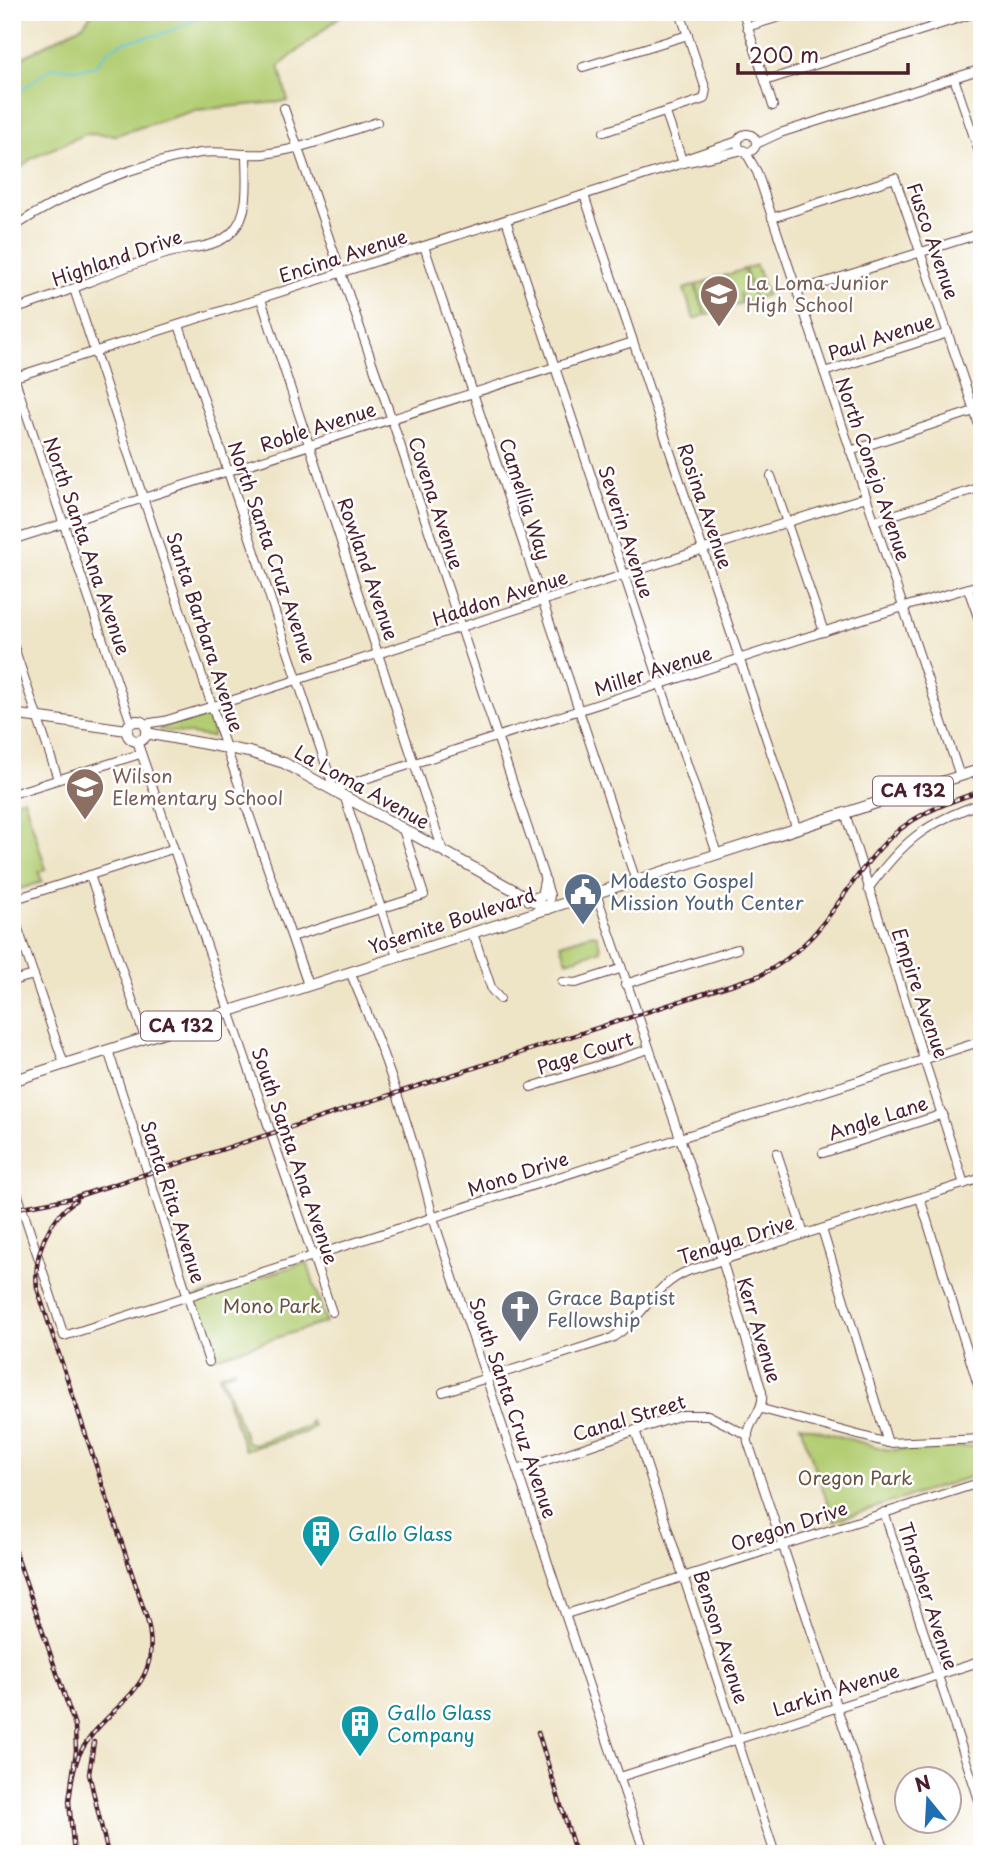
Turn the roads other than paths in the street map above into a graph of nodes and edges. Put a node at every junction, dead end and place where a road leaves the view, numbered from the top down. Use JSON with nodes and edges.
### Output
{"nodes":[{"id":1,"x":680,"y":12,"type":"edge"},
{"id":2,"x":743,"y":12,"type":"edge"},
{"id":3,"x":796,"y":12,"type":"edge"},
{"id":4,"x":978,"y":12,"type":"edge"},
{"id":5,"x":747,"y":27,"type":"junction"},
{"id":6,"x":688,"y":34,"type":"junction"},
{"id":7,"x":583,"y":67,"type":"dead end"},
{"id":8,"x":982,"y":69,"type":"edge"},
{"id":9,"x":954,"y":78,"type":"junction"},
{"id":10,"x":765,"y":80,"type":"junction"},
{"id":11,"x":773,"y":106,"type":"dead end"},
{"id":12,"x":284,"y":108,"type":"dead end"},
{"id":13,"x":666,"y":113,"type":"junction"},
{"id":14,"x":377,"y":122,"type":"dead end"},
{"id":15,"x":604,"y":132,"type":"dead end"},
{"id":16,"x":738,"y":141,"type":"junction"},
{"id":17,"x":754,"y":142,"type":"junction"},
{"id":18,"x":297,"y":148,"type":"junction"},
{"id":19,"x":744,"y":151,"type":"junction"},
{"id":20,"x":246,"y":154,"type":"junction"},
{"id":21,"x":982,"y":161,"type":"edge"},
{"id":22,"x":683,"y":163,"type":"junction"},
{"id":23,"x":757,"y":172,"type":"junction"},
{"id":24,"x":583,"y":195,"type":"junction"},
{"id":25,"x":772,"y":218,"type":"junction"},
{"id":26,"x":506,"y":220,"type":"junction"},
{"id":27,"x":12,"y":228,"type":"edge"},
{"id":28,"x":982,"y":233,"type":"edge"},
{"id":29,"x":424,"y":246,"type":"junction"},
{"id":30,"x":920,"y":252,"type":"junction"},
{"id":31,"x":341,"y":274,"type":"junction"},
{"id":32,"x":74,"y":289,"type":"junction"},
{"id":33,"x":797,"y":291,"type":"junction"},
{"id":34,"x":261,"y":299,"type":"junction"},
{"id":35,"x":12,"y":310,"type":"edge"},
{"id":36,"x":178,"y":325,"type":"junction"},
{"id":37,"x":948,"y":333,"type":"junction"},
{"id":38,"x":633,"y":342,"type":"junction"},
{"id":39,"x":95,"y":352,"type":"junction"},
{"id":40,"x":555,"y":368,"type":"junction"},
{"id":41,"x":824,"y":372,"type":"junction"},
{"id":42,"x":13,"y":378,"type":"edge"},
{"id":43,"x":474,"y":394,"type":"junction"},
{"id":44,"x":974,"y":411,"type":"junction"},
{"id":45,"x":392,"y":420,"type":"junction"},
{"id":46,"x":982,"y":434,"type":"edge"},
{"id":47,"x":310,"y":446,"type":"junction"},
{"id":48,"x":850,"y":450,"type":"junction"},
{"id":49,"x":228,"y":472,"type":"junction"},
{"id":50,"x":771,"y":476,"type":"dead end"},
{"id":51,"x":982,"y":487,"type":"edge"},
{"id":52,"x":866,"y":497,"type":"junction"},
{"id":53,"x":145,"y":499,"type":"junction"},
{"id":54,"x":874,"y":521,"type":"junction"},
{"id":55,"x":787,"y":522,"type":"junction"},
{"id":56,"x":63,"y":524,"type":"junction"},
{"id":57,"x":12,"y":540,"type":"edge"},
{"id":58,"x":703,"y":550,"type":"junction"},
{"id":59,"x":624,"y":575,"type":"junction"},
{"id":60,"x":982,"y":584,"type":"edge"},
{"id":61,"x":968,"y":589,"type":"junction"},
{"id":62,"x":542,"y":601,"type":"junction"},
{"id":63,"x":903,"y":607,"type":"junction"},
{"id":64,"x":460,"y":627,"type":"junction"},
{"id":65,"x":982,"y":628,"type":"edge"},
{"id":66,"x":824,"y":632,"type":"junction"},
{"id":67,"x":12,"y":641,"type":"edge"},
{"id":68,"x":379,"y":653,"type":"junction"},
{"id":69,"x":740,"y":659,"type":"junction"},
{"id":70,"x":298,"y":680,"type":"junction"},
{"id":71,"x":661,"y":684,"type":"junction"},
{"id":72,"x":212,"y":706,"type":"junction"},
{"id":73,"x":580,"y":711,"type":"junction"},
{"id":74,"x":12,"y":714,"type":"edge"},
{"id":75,"x":37,"y":718,"type":"junction"},
{"id":76,"x":129,"y":727,"type":"junction"},
{"id":77,"x":145,"y":729,"type":"junction"},
{"id":78,"x":497,"y":737,"type":"junction"},
{"id":79,"x":136,"y":741,"type":"junction"},
{"id":80,"x":226,"y":747,"type":"junction"},
{"id":81,"x":140,"y":754,"type":"junction"},
{"id":82,"x":415,"y":763,"type":"junction"},
{"id":83,"x":982,"y":769,"type":"edge"},
{"id":84,"x":960,"y":776,"type":"junction"},
{"id":85,"x":58,"y":779,"type":"junction"},
{"id":86,"x":334,"y":789,"type":"junction"},
{"id":87,"x":12,"y":794,"type":"edge"},
{"id":88,"x":344,"y":795,"type":"junction"},
{"id":89,"x":982,"y":803,"type":"edge"},
{"id":90,"x":845,"y":813,"type":"junction"},
{"id":91,"x":796,"y":827,"type":"junction"},
{"id":92,"x":403,"y":829,"type":"junction"},
{"id":93,"x":172,"y":849,"type":"junction"},
{"id":94,"x":443,"y":851,"type":"junction"},
{"id":95,"x":717,"y":854,"type":"junction"},
{"id":96,"x":90,"y":875,"type":"junction"},
{"id":97,"x":545,"y":881,"type":"junction"},
{"id":98,"x":636,"y":881,"type":"junction"},
{"id":99,"x":868,"y":889,"type":"junction"},
{"id":100,"x":514,"y":892,"type":"junction"},
{"id":101,"x":596,"y":893,"type":"junction"},
{"id":102,"x":12,"y":900,"type":"edge"},
{"id":103,"x":528,"y":900,"type":"junction"},
{"id":104,"x":548,"y":909,"type":"junction"},
{"id":105,"x":382,"y":910,"type":"junction"},
{"id":106,"x":12,"y":911,"type":"edge"},
{"id":107,"x":515,"y":920,"type":"junction"},
{"id":108,"x":473,"y":933,"type":"junction"},
{"id":109,"x":292,"y":937,"type":"junction"},
{"id":110,"x":737,"y":949,"type":"dead end"},
{"id":111,"x":397,"y":957,"type":"junction"},
{"id":112,"x":620,"y":969,"type":"junction"},
{"id":113,"x":351,"y":972,"type":"junction"},
{"id":114,"x":33,"y":975,"type":"junction"},
{"id":115,"x":12,"y":981,"type":"edge"},
{"id":116,"x":562,"y":982,"type":"dead end"},
{"id":117,"x":625,"y":984,"type":"junction"},
{"id":118,"x":308,"y":985,"type":"junction"},
{"id":119,"x":500,"y":999,"type":"dead end"},
{"id":120,"x":227,"y":1012,"type":"junction"},
{"id":121,"x":145,"y":1038,"type":"junction"},
{"id":122,"x":982,"y":1041,"type":"edge"},
{"id":123,"x":649,"y":1049,"type":"junction"},
{"id":124,"x":108,"y":1050,"type":"junction"},
{"id":125,"x":925,"y":1058,"type":"junction"},
{"id":126,"x":64,"y":1065,"type":"junction"},
{"id":127,"x":12,"y":1081,"type":"edge"},
{"id":128,"x":531,"y":1087,"type":"dead end"},
{"id":129,"x":943,"y":1114,"type":"junction"},
{"id":130,"x":679,"y":1138,"type":"junction"},
{"id":131,"x":777,"y":1153,"type":"dead end"},
{"id":132,"x":823,"y":1153,"type":"dead end"},
{"id":133,"x":12,"y":1177,"type":"edge"},
{"id":134,"x":982,"y":1178,"type":"edge"},
{"id":135,"x":964,"y":1184,"type":"junction"},
{"id":136,"x":920,"y":1198,"type":"junction"},
{"id":137,"x":433,"y":1218,"type":"junction"},
{"id":138,"x":822,"y":1229,"type":"junction"},
{"id":139,"x":804,"y":1234,"type":"junction"},
{"id":140,"x":313,"y":1256,"type":"junction"},
{"id":141,"x":722,"y":1260,"type":"junction"},
{"id":142,"x":187,"y":1296,"type":"junction"},
{"id":143,"x":332,"y":1312,"type":"dead end"},
{"id":144,"x":209,"y":1363,"type":"dead end"},
{"id":145,"x":487,"y":1379,"type":"junction"},
{"id":146,"x":443,"y":1392,"type":"dead end"},
{"id":147,"x":982,"y":1398,"type":"edge"},
{"id":148,"x":762,"y":1409,"type":"junction"},
{"id":149,"x":635,"y":1430,"type":"junction"},
{"id":150,"x":747,"y":1435,"type":"junction"},
{"id":151,"x":982,"y":1439,"type":"edge"},
{"id":152,"x":888,"y":1443,"type":"junction"},
{"id":153,"x":517,"y":1469,"type":"junction"},
{"id":154,"x":982,"y":1482,"type":"edge"},
{"id":155,"x":884,"y":1512,"type":"junction"},
{"id":156,"x":782,"y":1545,"type":"junction"},
{"id":157,"x":684,"y":1576,"type":"junction"},
{"id":158,"x":566,"y":1614,"type":"junction"},
{"id":159,"x":982,"y":1661,"type":"edge"},
{"id":160,"x":937,"y":1675,"type":"junction"},
{"id":161,"x":837,"y":1707,"type":"junction"},
{"id":162,"x":737,"y":1738,"type":"junction"},
{"id":163,"x":620,"y":1777,"type":"junction"},
{"id":164,"x":982,"y":1809,"type":"edge"},
{"id":165,"x":645,"y":1854,"type":"edge"},
{"id":166,"x":775,"y":1854,"type":"edge"},
{"id":167,"x":886,"y":1854,"type":"edge"}],
"edges":[{"from":1,"to":6,"type":"street"},
{"from":2,"to":5,"type":"street"},
{"from":3,"to":5,"type":"street"},
{"from":4,"to":10,"type":"street"},
{"from":5,"to":10,"type":"street"},
{"from":6,"to":7,"type":"street"},
{"from":6,"to":13,"type":"street"},
{"from":8,"to":9,"type":"street"},
{"from":9,"to":17,"type":"street"},
{"from":9,"to":21,"type":"street"},
{"from":10,"to":11,"type":"street"},
{"from":12,"to":18,"type":"street","name":"Covena Avenue"},
{"from":13,"to":15,"type":"street"},
{"from":13,"to":22,"type":"street"},
{"from":14,"to":18,"type":"street"},
{"from":16,"to":17,"type":"street","name":"Encina Avenue"},
{"from":16,"to":19,"type":"street","name":"North Conejo Avenue"},
{"from":16,"to":22,"type":"street","name":"Encina Avenue"},
{"from":17,"to":19,"type":"street","name":"Encina Avenue"},
{"from":17,"to":23,"type":"street","name":"North Conejo Avenue"},
{"from":18,"to":20,"type":"street"},
{"from":18,"to":31,"type":"street","name":"Covena Avenue"},
{"from":19,"to":22,"type":"street","name":"Encina Avenue"},
{"from":19,"to":23,"type":"street","name":"North Conejo Avenue"},
{"from":20,"to":27,"type":"street"},
{"from":20,"to":32,"type":"street","name":"Highland Drive"},
{"from":22,"to":24,"type":"street","name":"Encina Avenue"},
{"from":23,"to":25,"type":"street","name":"North Conejo Avenue"},
{"from":24,"to":26,"type":"street","name":"Encina Avenue"},
{"from":24,"to":38,"type":"street","name":"Rosina Avenue"},
{"from":25,"to":30,"type":"street","name":"Fusco Avenue"},
{"from":25,"to":33,"type":"street","name":"North Conejo Avenue"},
{"from":26,"to":29,"type":"street","name":"Encina Avenue"},
{"from":26,"to":40,"type":"street","name":"Severin Avenue"},
{"from":28,"to":30,"type":"street"},
{"from":29,"to":31,"type":"street","name":"Encina Avenue"},
{"from":29,"to":43,"type":"street","name":"Camellia Way"},
{"from":30,"to":33,"type":"street"},
{"from":30,"to":37,"type":"street","name":"Fusco Avenue"},
{"from":31,"to":34,"type":"street","name":"Encina Avenue"},
{"from":31,"to":45,"type":"street","name":"Covena Avenue"},
{"from":32,"to":35,"type":"street","name":"Highland Drive"},
{"from":32,"to":39,"type":"street","name":"Santa Barbara Avenue"},
{"from":33,"to":41,"type":"street","name":"North Conejo Avenue"},
{"from":34,"to":36,"type":"street","name":"Encina Avenue"},
{"from":34,"to":47,"type":"street","name":"Rowland Avenue"},
{"from":36,"to":39,"type":"street","name":"Encina Avenue"},
{"from":36,"to":49,"type":"street","name":"North Santa Cruz Avenue"},
{"from":37,"to":41,"type":"street","name":"Paul Avenue"},
{"from":37,"to":44,"type":"street","name":"Fusco Avenue"},
{"from":38,"to":40,"type":"street","name":"Roble Avenue"},
{"from":38,"to":58,"type":"street","name":"Rosina Avenue"},
{"from":39,"to":42,"type":"street","name":"Encina Avenue"},
{"from":39,"to":53,"type":"street","name":"Santa Barbara Avenue"},
{"from":40,"to":43,"type":"street","name":"Roble Avenue"},
{"from":40,"to":59,"type":"street","name":"Severin Avenue"},
{"from":41,"to":48,"type":"street","name":"North Conejo Avenue"},
{"from":42,"to":56,"type":"street","name":"North Santa Ana Avenue"},
{"from":43,"to":45,"type":"street","name":"Roble Avenue"},
{"from":43,"to":62,"type":"street","name":"Camellia Way"},
{"from":44,"to":46,"type":"street","name":"Fusco Avenue"},
{"from":44,"to":48,"type":"street"},
{"from":45,"to":47,"type":"street","name":"Roble Avenue"},
{"from":45,"to":64,"type":"street","name":"Covena Avenue"},
{"from":47,"to":49,"type":"street","name":"Roble Avenue"},
{"from":47,"to":68,"type":"street","name":"Rowland Avenue"},
{"from":48,"to":52,"type":"street","name":"North Conejo Avenue"},
{"from":49,"to":53,"type":"street","name":"Roble Avenue"},
{"from":49,"to":70,"type":"street","name":"North Santa Cruz Avenue"},
{"from":50,"to":55,"type":"street"},
{"from":51,"to":54,"type":"street"},
{"from":52,"to":54,"type":"street","name":"North Conejo Avenue"},
{"from":52,"to":55,"type":"street","name":"Haddon Avenue"},
{"from":53,"to":56,"type":"street","name":"Roble Avenue"},
{"from":53,"to":72,"type":"street","name":"Santa Barbara Avenue"},
{"from":54,"to":63,"type":"street","name":"North Conejo Avenue"},
{"from":55,"to":58,"type":"street","name":"Haddon Avenue"},
{"from":55,"to":66,"type":"street"},
{"from":56,"to":57,"type":"street","name":"Roble Avenue"},
{"from":56,"to":76,"type":"street","name":"North Santa Ana Avenue"},
{"from":58,"to":59,"type":"street","name":"Haddon Avenue"},
{"from":58,"to":69,"type":"street","name":"Rosina Avenue"},
{"from":59,"to":62,"type":"street","name":"Haddon Avenue"},
{"from":59,"to":71,"type":"street","name":"Severin Avenue"},
{"from":60,"to":61,"type":"street","name":"Miller Avenue"},
{"from":61,"to":63,"type":"street","name":"Miller Avenue"},
{"from":61,"to":65,"type":"street"},
{"from":62,"to":64,"type":"street","name":"Haddon Avenue"},
{"from":62,"to":73,"type":"street","name":"Camellia Way"},
{"from":63,"to":66,"type":"street","name":"Miller Avenue"},
{"from":63,"to":84,"type":"street","name":"North Conejo Avenue"},
{"from":64,"to":68,"type":"street","name":"Haddon Avenue"},
{"from":64,"to":78,"type":"street","name":"Covena Avenue"},
{"from":66,"to":69,"type":"street","name":"Miller Avenue"},
{"from":67,"to":75,"type":"street"},
{"from":68,"to":70,"type":"street","name":"Haddon Avenue"},
{"from":68,"to":82,"type":"street","name":"Rowland Avenue"},
{"from":69,"to":71,"type":"street","name":"Miller Avenue"},
{"from":69,"to":91,"type":"street","name":"Rosina Avenue"},
{"from":70,"to":72,"type":"street","name":"Haddon Avenue"},
{"from":70,"to":86,"type":"street","name":"North Santa Cruz Avenue"},
{"from":71,"to":73,"type":"street","name":"Miller Avenue"},
{"from":71,"to":95,"type":"street","name":"Severin Avenue"},
{"from":72,"to":77,"type":"street","name":"Haddon Avenue"},
{"from":72,"to":80,"type":"street","name":"Santa Barbara Avenue"},
{"from":73,"to":78,"type":"street","name":"Miller Avenue"},
{"from":73,"to":98,"type":"street","name":"Camellia Way"},
{"from":74,"to":75,"type":"main road"},
{"from":75,"to":76,"type":"main road"},
{"from":75,"to":85,"type":"street"},
{"from":76,"to":77,"type":"main road","name":"La Loma Avenue"},
{"from":76,"to":79,"type":"main road"},
{"from":77,"to":79,"type":"main road"},
{"from":77,"to":80,"type":"main road","name":"La Loma Avenue"},
{"from":78,"to":82,"type":"street","name":"Miller Avenue"},
{"from":78,"to":97,"type":"street","name":"Covena Avenue"},
{"from":79,"to":81,"type":"street"},
{"from":80,"to":86,"type":"main road","name":"La Loma Avenue"},
{"from":80,"to":109,"type":"street","name":"Santa Barbara Avenue"},
{"from":81,"to":85,"type":"street"},
{"from":81,"to":93,"type":"street"},
{"from":82,"to":86,"type":"street","name":"Miller Avenue"},
{"from":82,"to":94,"type":"street","name":"Rowland Avenue"},
{"from":83,"to":84,"type":"main road","name":"Yosemite Boulevard","number":"CA 132"},
{"from":84,"to":90,"type":"main road","name":"Yosemite Boulevard","number":"CA 132"},
{"from":85,"to":87,"type":"street"},
{"from":86,"to":88,"type":"main road","name":"La Loma Avenue"},
{"from":88,"to":92,"type":"main road","name":"La Loma Avenue"},
{"from":88,"to":105,"type":"street"},
{"from":89,"to":99,"type":"street"},
{"from":90,"to":91,"type":"main road","name":"Yosemite Boulevard","number":"CA 132"},
{"from":90,"to":99,"type":"street","name":"Empire Avenue"},
{"from":91,"to":95,"type":"main road","name":"Yosemite Boulevard","number":"CA 132"},
{"from":92,"to":94,"type":"main road","name":"La Loma Avenue"},
{"from":92,"to":105,"type":"street"},
{"from":93,"to":96,"type":"street"},
{"from":93,"to":120,"type":"street"},
{"from":94,"to":100,"type":"main road","name":"La Loma Avenue"},
{"from":95,"to":98,"type":"main road","name":"Yosemite Boulevard","number":"CA 132"},
{"from":96,"to":102,"type":"street"},
{"from":96,"to":121,"type":"street"},
{"from":97,"to":103,"type":"main road"},
{"from":97,"to":104,"type":"street","name":"Covena Avenue"},
{"from":98,"to":101,"type":"main road","name":"Yosemite Boulevard","number":"CA 132"},
{"from":99,"to":125,"type":"street","name":"Empire Avenue"},
{"from":100,"to":103,"type":"main road","name":"La Loma Avenue"},
{"from":100,"to":107,"type":"main road"},
{"from":101,"to":104,"type":"main road","name":"Yosemite Boulevard","number":"CA 132"},
{"from":101,"to":112,"type":"street","name":"Kerr Avenue"},
{"from":103,"to":104,"type":"main road","name":"La Loma Avenue"},
{"from":104,"to":107,"type":"main road","name":"Yosemite Boulevard","number":"CA 132"},
{"from":105,"to":109,"type":"street"},
{"from":105,"to":111,"type":"street"},
{"from":106,"to":114,"type":"street"},
{"from":107,"to":108,"type":"main road","name":"Yosemite Boulevard","number":"CA 132"},
{"from":108,"to":111,"type":"main road","name":"Yosemite Boulevard","number":"CA 132"},
{"from":108,"to":119,"type":"street"},
{"from":109,"to":118,"type":"street","name":"Santa Barbara Avenue"},
{"from":110,"to":117,"type":"street"},
{"from":111,"to":113,"type":"main road","name":"Yosemite Boulevard","number":"CA 132"},
{"from":112,"to":116,"type":"street"},
{"from":112,"to":117,"type":"street","name":"Kerr Avenue"},
{"from":113,"to":118,"type":"main road","name":"Yosemite Boulevard","number":"CA 132"},
{"from":113,"to":137,"type":"street","name":"South Santa Cruz Avenue"},
{"from":114,"to":115,"type":"street"},
{"from":114,"to":126,"type":"street"},
{"from":117,"to":123,"type":"street","name":"Kerr Avenue"},
{"from":118,"to":120,"type":"main road","name":"Yosemite Boulevard","number":"CA 132"},
{"from":120,"to":121,"type":"main road","name":"Yosemite Boulevard","number":"CA 132"},
{"from":120,"to":140,"type":"street","name":"South Santa Ana Avenue"},
{"from":121,"to":124,"type":"main road","name":"Yosemite Boulevard","number":"CA 132"},
{"from":122,"to":125,"type":"street","name":"Mono Drive"},
{"from":123,"to":128,"type":"street","name":"Page Court"},
{"from":123,"to":130,"type":"street","name":"Kerr Avenue"},
{"from":124,"to":126,"type":"main road","name":"Yosemite Boulevard","number":"CA 132"},
{"from":124,"to":142,"type":"street","name":"Santa Rita Avenue"},
{"from":125,"to":129,"type":"street","name":"Empire Avenue"},
{"from":125,"to":130,"type":"street","name":"Mono Drive"},
{"from":126,"to":127,"type":"main road","name":"Yosemite Boulevard","number":"CA 132"},
{"from":129,"to":132,"type":"street","name":"Angle Lane"},
{"from":129,"to":135,"type":"street","name":"Empire Avenue"},
{"from":130,"to":137,"type":"street","name":"Mono Drive"},
{"from":130,"to":141,"type":"street","name":"Kerr Avenue"},
{"from":131,"to":139,"type":"street"},
{"from":133,"to":142,"type":"street","name":"Mono Drive"},
{"from":134,"to":135,"type":"street","name":"Tenaya Drive"},
{"from":135,"to":136,"type":"street","name":"Tenaya Drive"},
{"from":136,"to":138,"type":"street","name":"Tenaya Drive"},
{"from":136,"to":147,"type":"street"},
{"from":137,"to":140,"type":"street","name":"Mono Drive"},
{"from":137,"to":145,"type":"street","name":"South Santa Cruz Avenue"},
{"from":138,"to":139,"type":"street","name":"Tenaya Drive"},
{"from":138,"to":152,"type":"street"},
{"from":139,"to":141,"type":"street","name":"Tenaya Drive"},
{"from":140,"to":142,"type":"street","name":"Mono Drive"},
{"from":140,"to":143,"type":"street","name":"South Santa Ana Avenue"},
{"from":141,"to":145,"type":"street","name":"Tenaya Drive"},
{"from":141,"to":148,"type":"street","name":"Kerr Avenue"},
{"from":142,"to":144,"type":"street","name":"Santa Rita Avenue"},
{"from":145,"to":146,"type":"street","name":"Tenaya Drive"},
{"from":145,"to":153,"type":"street","name":"South Santa Cruz Avenue"},
{"from":148,"to":150,"type":"street","name":"Kerr Avenue"},
{"from":148,"to":152,"type":"street"},
{"from":149,"to":150,"type":"street","name":"Canal Street"},
{"from":149,"to":153,"type":"street","name":"Canal Street"},
{"from":149,"to":157,"type":"street","name":"Benson Avenue"},
{"from":150,"to":156,"type":"street"},
{"from":151,"to":152,"type":"street"},
{"from":153,"to":158,"type":"street","name":"South Santa Cruz Avenue"},
{"from":154,"to":155,"type":"street","name":"Oregon Drive"},
{"from":155,"to":156,"type":"street","name":"Oregon Drive"},
{"from":155,"to":160,"type":"street","name":"Thrasher Avenue"},
{"from":156,"to":157,"type":"street","name":"Oregon Drive"},
{"from":156,"to":161,"type":"street"},
{"from":157,"to":158,"type":"street","name":"Oregon Drive"},
{"from":157,"to":162,"type":"street","name":"Benson Avenue"},
{"from":158,"to":163,"type":"street","name":"South Santa Cruz Avenue"},
{"from":159,"to":160,"type":"street","name":"Larkin Avenue"},
{"from":160,"to":161,"type":"street","name":"Larkin Avenue"},
{"from":160,"to":164,"type":"street","name":"Thrasher Avenue"},
{"from":161,"to":162,"type":"street","name":"Larkin Avenue"},
{"from":161,"to":167,"type":"street"},
{"from":162,"to":163,"type":"street","name":"Larkin Avenue"},
{"from":162,"to":166,"type":"street","name":"Benson Avenue"},
{"from":163,"to":165,"type":"street","name":"South Santa Cruz Avenue"}]}
